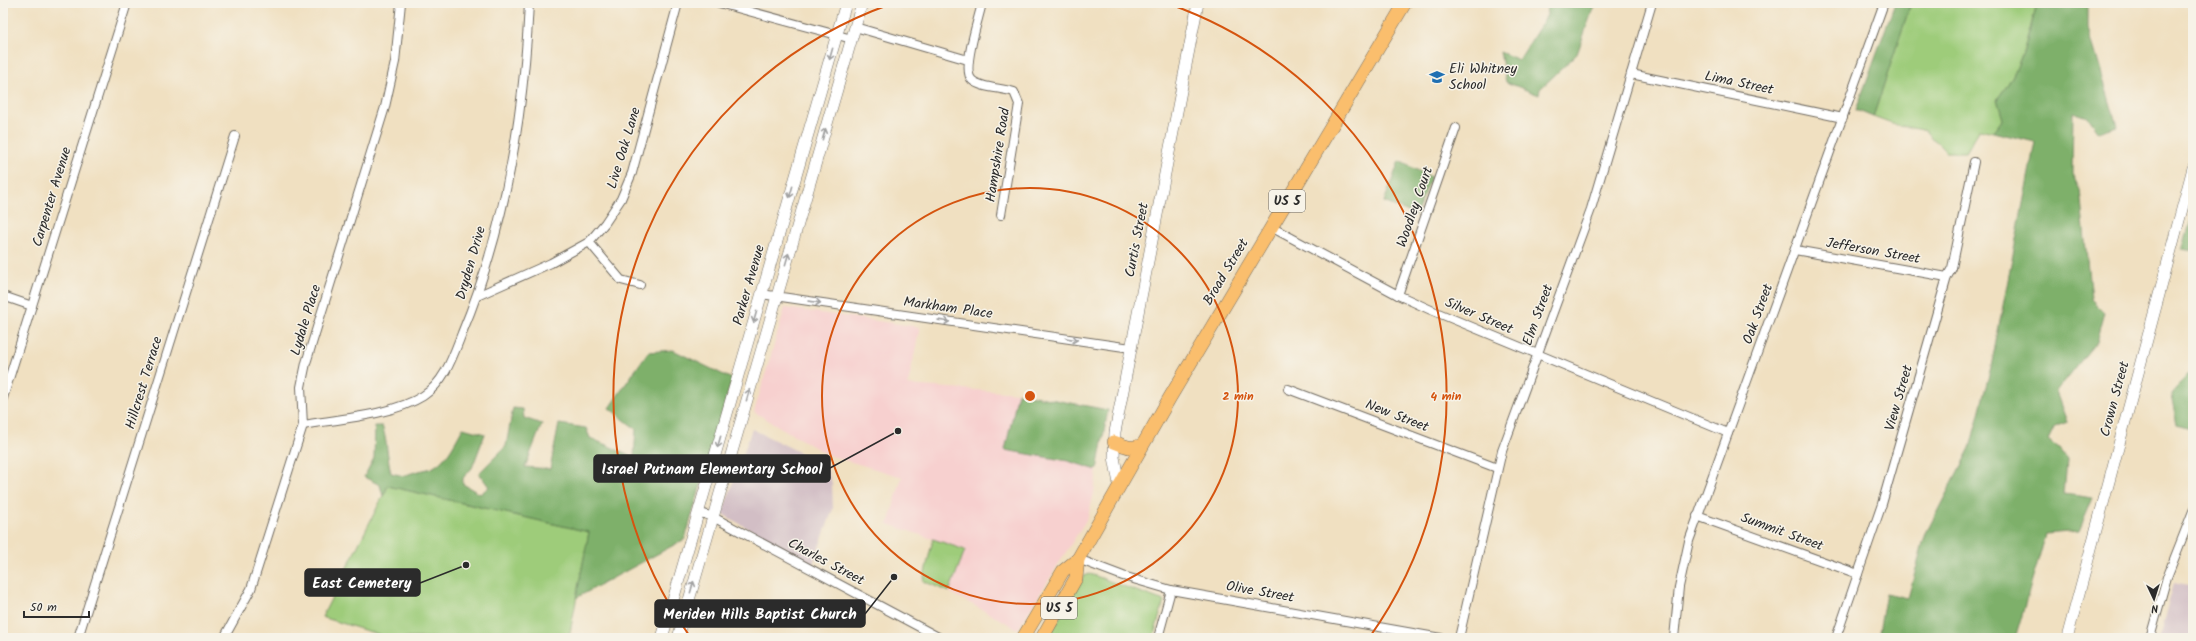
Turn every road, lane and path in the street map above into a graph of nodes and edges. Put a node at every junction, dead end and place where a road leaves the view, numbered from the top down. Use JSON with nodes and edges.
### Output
{"nodes":[{"id":1,"x":127,"y":3,"type":"edge"},
{"id":2,"x":401,"y":3,"type":"edge"},
{"id":3,"x":529,"y":3,"type":"edge"},
{"id":4,"x":678,"y":3,"type":"edge"},
{"id":5,"x":719,"y":3,"type":"edge"},
{"id":6,"x":846,"y":3,"type":"edge"},
{"id":7,"x":862,"y":3,"type":"edge"},
{"id":8,"x":982,"y":3,"type":"edge"},
{"id":9,"x":1198,"y":3,"type":"edge"},
{"id":10,"x":1405,"y":3,"type":"edge"},
{"id":11,"x":1652,"y":3,"type":"edge"},
{"id":12,"x":1884,"y":3,"type":"edge"},
{"id":13,"x":855,"y":27,"type":"junction"},
{"id":14,"x":836,"y":35,"type":"junction"},
{"id":15,"x":852,"y":39,"type":"junction"},
{"id":16,"x":968,"y":60,"type":"junction"},
{"id":17,"x":1631,"y":74,"type":"junction"},
{"id":18,"x":1842,"y":118,"type":"junction"},
{"id":19,"x":1456,"y":128,"type":"dead end"},
{"id":20,"x":235,"y":136,"type":"dead end"},
{"id":21,"x":1974,"y":162,"type":"dead end"},
{"id":22,"x":799,"y":165,"type":"junction"},
{"id":23,"x":2193,"y":168,"type":"edge"},
{"id":24,"x":814,"y":169,"type":"junction"},
{"id":25,"x":1001,"y":215,"type":"dead end"},
{"id":26,"x":1271,"y":227,"type":"junction"},
{"id":27,"x":589,"y":242,"type":"junction"},
{"id":28,"x":1795,"y":250,"type":"junction"},
{"id":29,"x":1947,"y":277,"type":"junction"},
{"id":30,"x":640,"y":285,"type":"dead end"},
{"id":31,"x":761,"y":294,"type":"junction"},
{"id":32,"x":1398,"y":295,"type":"junction"},
{"id":33,"x":3,"y":296,"type":"edge"},
{"id":34,"x":477,"y":296,"type":"junction"},
{"id":35,"x":777,"y":296,"type":"junction"},
{"id":36,"x":32,"y":306,"type":"junction"},
{"id":37,"x":1131,"y":348,"type":"junction"},
{"id":38,"x":1537,"y":355,"type":"junction"},
{"id":39,"x":1288,"y":389,"type":"dead end"},
{"id":40,"x":3,"y":398,"type":"edge"},
{"id":41,"x":727,"y":413,"type":"junction"},
{"id":42,"x":742,"y":417,"type":"junction"},
{"id":43,"x":303,"y":425,"type":"junction"},
{"id":44,"x":1728,"y":433,"type":"junction"},
{"id":45,"x":1114,"y":442,"type":"junction"},
{"id":46,"x":1142,"y":445,"type":"junction"},
{"id":47,"x":1497,"y":468,"type":"junction"},
{"id":48,"x":1119,"y":484,"type":"junction"},
{"id":49,"x":2193,"y":511,"type":"edge"},
{"id":50,"x":698,"y":512,"type":"junction"},
{"id":51,"x":1697,"y":516,"type":"junction"},
{"id":52,"x":712,"y":517,"type":"junction"},
{"id":53,"x":1078,"y":559,"type":"junction"},
{"id":54,"x":1858,"y":574,"type":"junction"},
{"id":55,"x":1172,"y":590,"type":"junction"},
{"id":56,"x":78,"y":638,"type":"edge"},
{"id":57,"x":224,"y":638,"type":"edge"},
{"id":58,"x":662,"y":638,"type":"edge"},
{"id":59,"x":678,"y":638,"type":"edge"},
{"id":60,"x":940,"y":638,"type":"edge"},
{"id":61,"x":1023,"y":638,"type":"edge"},
{"id":62,"x":1042,"y":638,"type":"edge"},
{"id":63,"x":1158,"y":638,"type":"edge"},
{"id":64,"x":1441,"y":638,"type":"edge"},
{"id":65,"x":1459,"y":638,"type":"edge"},
{"id":66,"x":1675,"y":638,"type":"edge"},
{"id":67,"x":1836,"y":638,"type":"edge"},
{"id":68,"x":2066,"y":638,"type":"edge"},
{"id":69,"x":2150,"y":638,"type":"edge"}],
"edges":[{"from":1,"to":36,"type":"street","name":"Carpenter Avenue"},
{"from":2,"to":43,"type":"street","name":"Lydale Place"},
{"from":3,"to":34,"type":"street","name":"Dryden Drive"},
{"from":4,"to":27,"type":"street","name":"Live Oak Lane"},
{"from":5,"to":14,"type":"street"},
{"from":6,"to":14,"type":"street","name":"Parker Avenue"},
{"from":7,"to":13,"type":"street"},
{"from":8,"to":16,"type":"street"},
{"from":9,"to":37,"type":"street","name":"Curtis Street"},
{"from":10,"to":26,"type":"main road","name":"Broad Street","number":"US 5"},
{"from":11,"to":17,"type":"street","name":"Elm Street"},
{"from":12,"to":18,"type":"street","name":"Oak Street"},
{"from":13,"to":15,"type":"street"},
{"from":13,"to":16,"type":"street"},
{"from":14,"to":15,"type":"street"},
{"from":14,"to":22,"type":"street","name":"Parker Avenue","one_way":true},
{"from":24,"to":15,"type":"street","one_way":true},
{"from":16,"to":25,"type":"street","name":"Hampshire Road"},
{"from":17,"to":18,"type":"street","name":"Lima Street"},
{"from":17,"to":38,"type":"street","name":"Elm Street"},
{"from":18,"to":28,"type":"street","name":"Oak Street"},
{"from":19,"to":32,"type":"street","name":"Woodley Court"},
{"from":20,"to":56,"type":"street","name":"Hillcrest Terrace"},
{"from":21,"to":29,"type":"street","name":"View Street"},
{"from":22,"to":24,"type":"street"},
{"from":22,"to":31,"type":"street","name":"Parker Avenue","one_way":true},
{"from":23,"to":68,"type":"street","name":"Crown Street"},
{"from":35,"to":24,"type":"street","one_way":true},
{"from":26,"to":32,"type":"street","name":"Silver Street"},
{"from":26,"to":46,"type":"main road","name":"Broad Street","number":"US 5"},
{"from":27,"to":30,"type":"street"},
{"from":27,"to":34,"type":"street","name":"Live Oak Lane"},
{"from":28,"to":29,"type":"street","name":"Jefferson Street"},
{"from":28,"to":44,"type":"street","name":"Oak Street"},
{"from":29,"to":54,"type":"street","name":"View Street"},
{"from":31,"to":35,"type":"street","name":"Markham Place"},
{"from":31,"to":41,"type":"street","name":"Parker Avenue","one_way":true},
{"from":32,"to":38,"type":"street","name":"Silver Street"},
{"from":33,"to":36,"type":"street"},
{"from":34,"to":43,"type":"street","name":"Dryden Drive"},
{"from":35,"to":37,"type":"street","name":"Markham Place","one_way":true},
{"from":42,"to":35,"type":"street","one_way":true},
{"from":36,"to":40,"type":"street","name":"Carpenter Avenue"},
{"from":37,"to":45,"type":"street","name":"Curtis Street"},
{"from":38,"to":44,"type":"street","name":"Silver Street"},
{"from":38,"to":47,"type":"street","name":"Elm Street"},
{"from":39,"to":47,"type":"street","name":"New Street"},
{"from":41,"to":42,"type":"street"},
{"from":41,"to":50,"type":"street","name":"Parker Avenue","one_way":true},
{"from":42,"to":52,"type":"street"},
{"from":43,"to":57,"type":"street","name":"Lydale Place"},
{"from":44,"to":51,"type":"street","name":"Oak Street"},
{"from":45,"to":46,"type":"main road"},
{"from":45,"to":48,"type":"street","name":"Curtis Street"},
{"from":46,"to":48,"type":"main road","name":"Broad Street","number":"US 5"},
{"from":47,"to":65,"type":"street","name":"Elm Street"},
{"from":48,"to":53,"type":"main road","name":"Broad Street","number":"US 5"},
{"from":49,"to":69,"type":"street"},
{"from":50,"to":52,"type":"street","name":"Charles Street"},
{"from":50,"to":58,"type":"street","name":"Parker Avenue"},
{"from":51,"to":54,"type":"street","name":"Summit Street"},
{"from":51,"to":66,"type":"street","name":"Oak Street"},
{"from":59,"to":52,"type":"street","one_way":true},
{"from":52,"to":60,"type":"street","name":"Charles Street"},
{"from":53,"to":55,"type":"street","name":"Olive Street"},
{"from":53,"to":61,"type":"main road","name":"Broad Street","number":"US 5"},
{"from":53,"to":62,"type":"main road","name":"Broad Street","number":"US 5"},
{"from":54,"to":67,"type":"street","name":"View Street"},
{"from":55,"to":63,"type":"street"},
{"from":55,"to":64,"type":"street","name":"Olive Street"}]}
